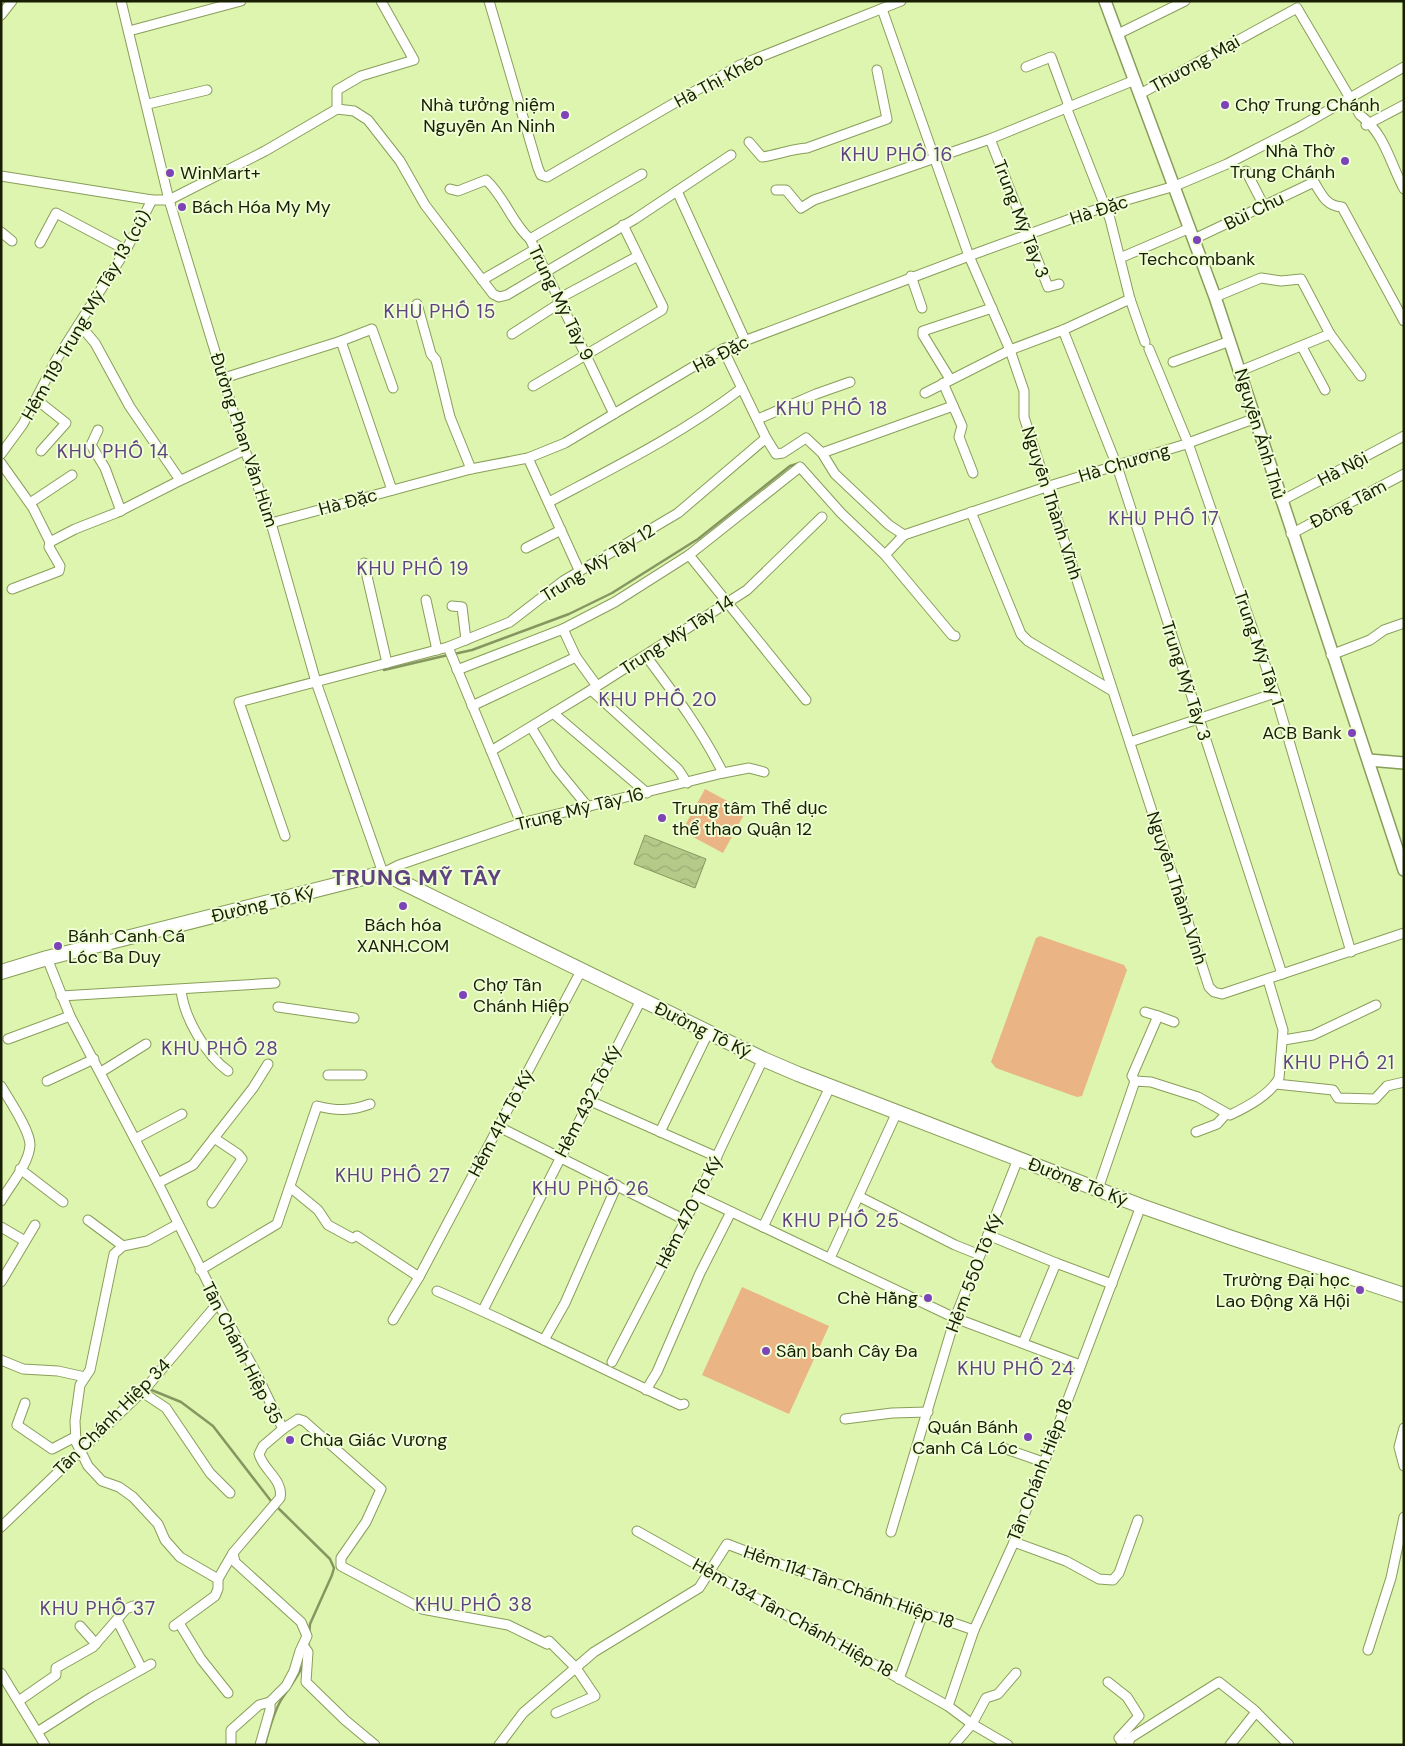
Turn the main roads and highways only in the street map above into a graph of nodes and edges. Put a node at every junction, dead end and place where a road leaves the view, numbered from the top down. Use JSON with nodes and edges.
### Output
{"nodes":[{"id":1,"x":1105,"y":1,"type":"edge"},
{"id":2,"x":1369,"y":760,"type":"junction"},
{"id":3,"x":1404,"y":763,"type":"edge"},
{"id":4,"x":1402,"y":857,"type":"edge"},
{"id":5,"x":1404,"y":870,"type":"edge"},
{"id":6,"x":1,"y":972,"type":"edge"},
{"id":7,"x":1404,"y":1295,"type":"edge"}],
"edges":[{"from":1,"to":2,"type":"main road","name":"Nguyễn Ảnh Thủ"},
{"from":2,"to":3,"type":"main road"},
{"from":2,"to":4,"type":"main road","name":"Nguyễn Ảnh Thủ"},
{"from":4,"to":5,"type":"main road","name":"Nguyễn Ảnh Thủ"},
{"from":6,"to":7,"type":"main road","name":"Đường Tô Ký"}]}
